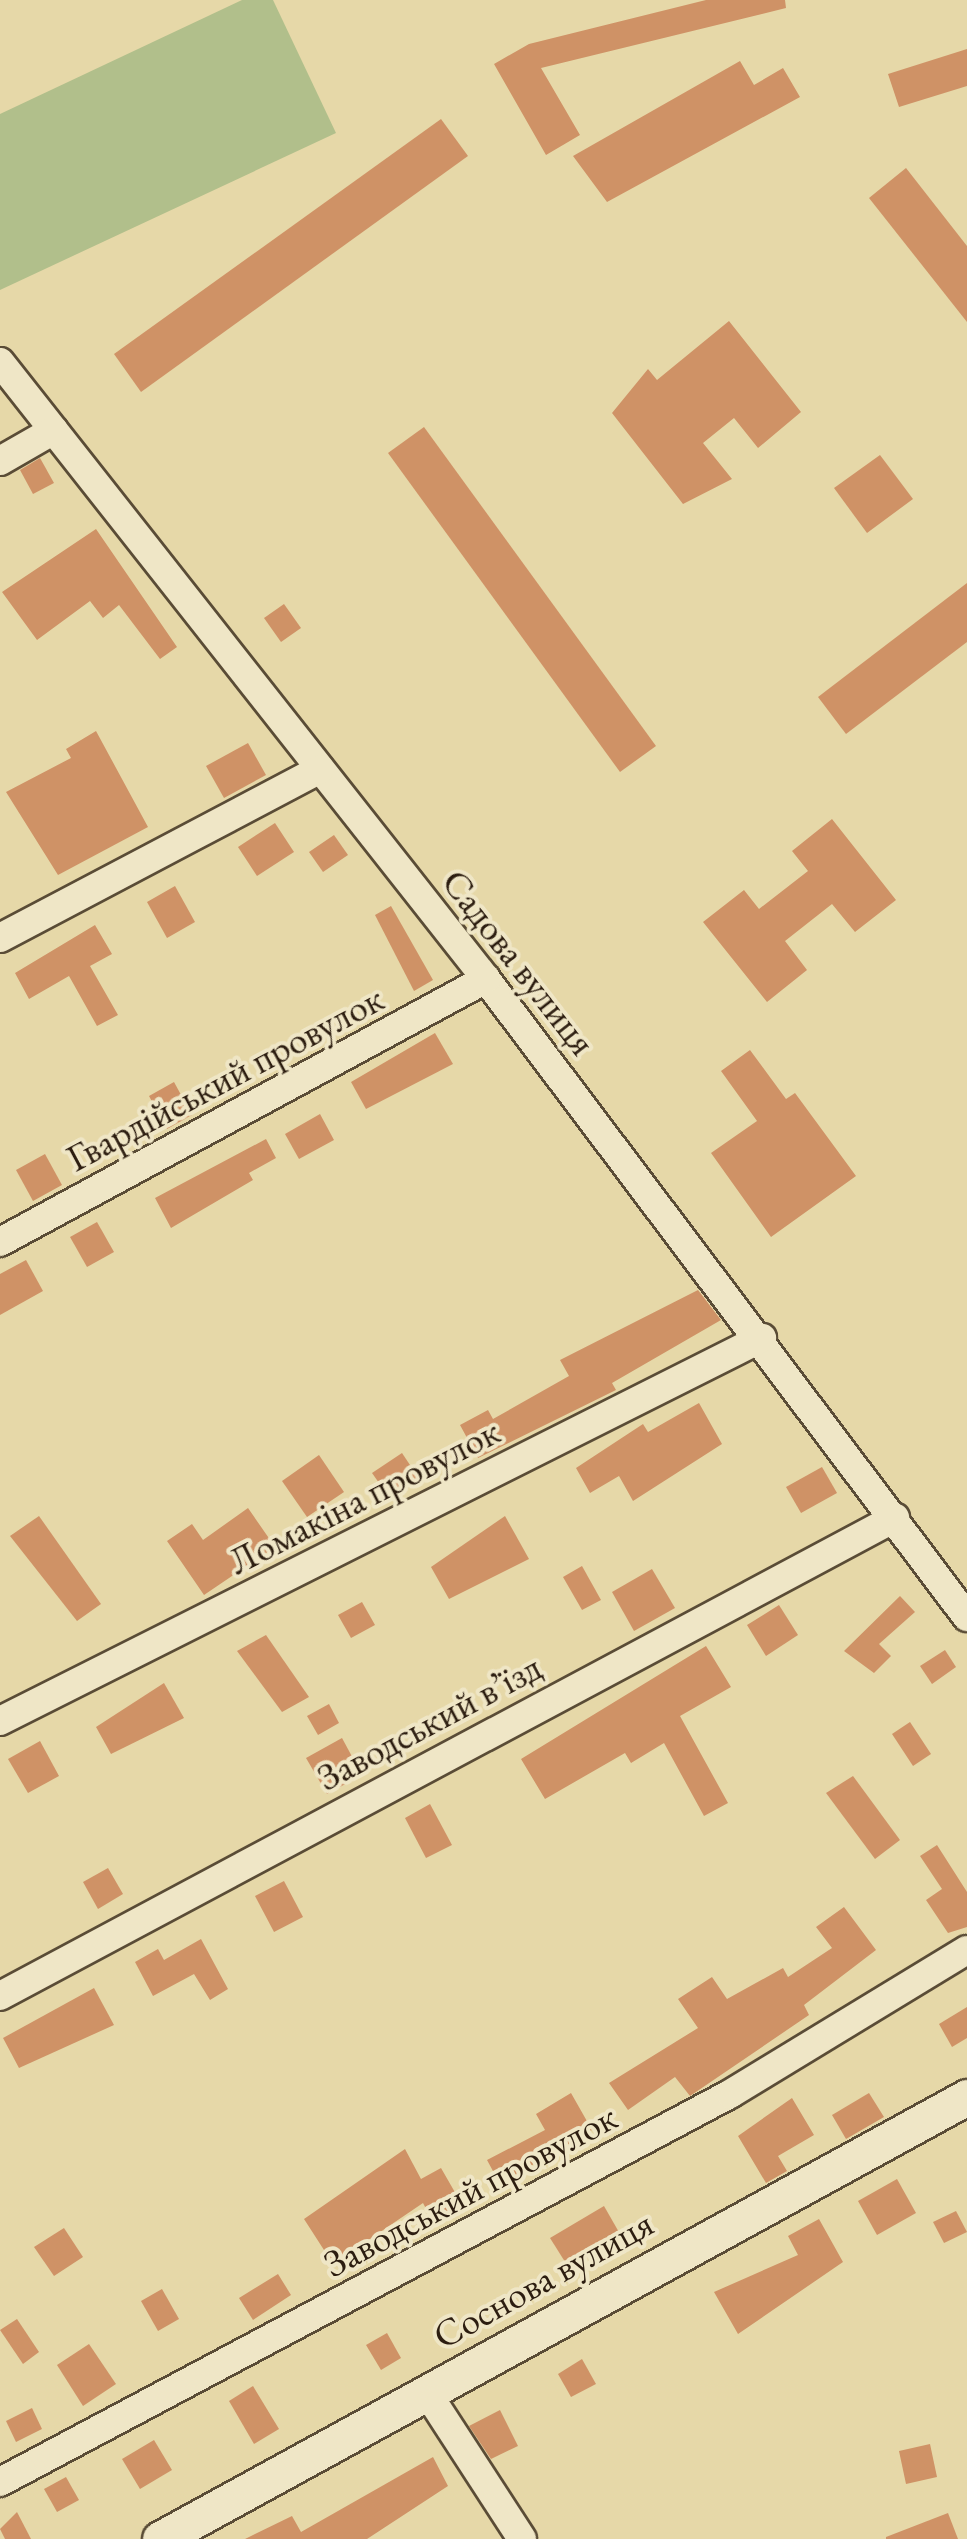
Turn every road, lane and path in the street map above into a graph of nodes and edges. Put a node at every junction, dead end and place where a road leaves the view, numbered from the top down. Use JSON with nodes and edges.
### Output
{"nodes":[{"id":1,"x":0,"y":362,"type":"edge"},
{"id":2,"x":54,"y":430,"type":"junction"},
{"id":3,"x":0,"y":461,"type":"edge"},
{"id":4,"x":320,"y":769,"type":"junction"},
{"id":5,"x":0,"y":938,"type":"edge"},
{"id":6,"x":486,"y":980,"type":"junction"},
{"id":7,"x":0,"y":1242,"type":"edge"},
{"id":8,"x":762,"y":1338,"type":"junction"},
{"id":9,"x":895,"y":1518,"type":"junction"},
{"id":10,"x":967,"y":1616,"type":"edge"},
{"id":11,"x":0,"y":1721,"type":"edge"},
{"id":12,"x":967,"y":1950,"type":"edge"},
{"id":13,"x":0,"y":1996,"type":"edge"},
{"id":14,"x":967,"y":2096,"type":"edge"},
{"id":15,"x":426,"y":2391,"type":"junction"},
{"id":16,"x":0,"y":2482,"type":"edge"},
{"id":17,"x":160,"y":2539,"type":"edge"},
{"id":18,"x":522,"y":2539,"type":"edge"}],
"edges":[{"from":1,"to":2,"type":"street","name":"Садова вулиця"},
{"from":2,"to":3,"type":"street"},
{"from":2,"to":4,"type":"street","name":"Садова вулиця"},
{"from":4,"to":5,"type":"street"},
{"from":4,"to":6,"type":"street","name":"Садова вулиця"},
{"from":6,"to":7,"type":"street","name":"Гвардійський провулок"},
{"from":6,"to":8,"type":"street","name":"Садова вулиця"},
{"from":8,"to":9,"type":"street","name":"Садова вулиця"},
{"from":8,"to":11,"type":"street","name":"Ломакіна провулок"},
{"from":9,"to":10,"type":"street","name":"Садова вулиця"},
{"from":9,"to":13,"type":"street","name":"Заводський в’їзд"},
{"from":12,"to":16,"type":"street","name":"Заводський провулок"},
{"from":14,"to":15,"type":"street","name":"Соснова вулиця"},
{"from":15,"to":17,"type":"street","name":"Соснова вулиця"},
{"from":15,"to":18,"type":"street"}]}
